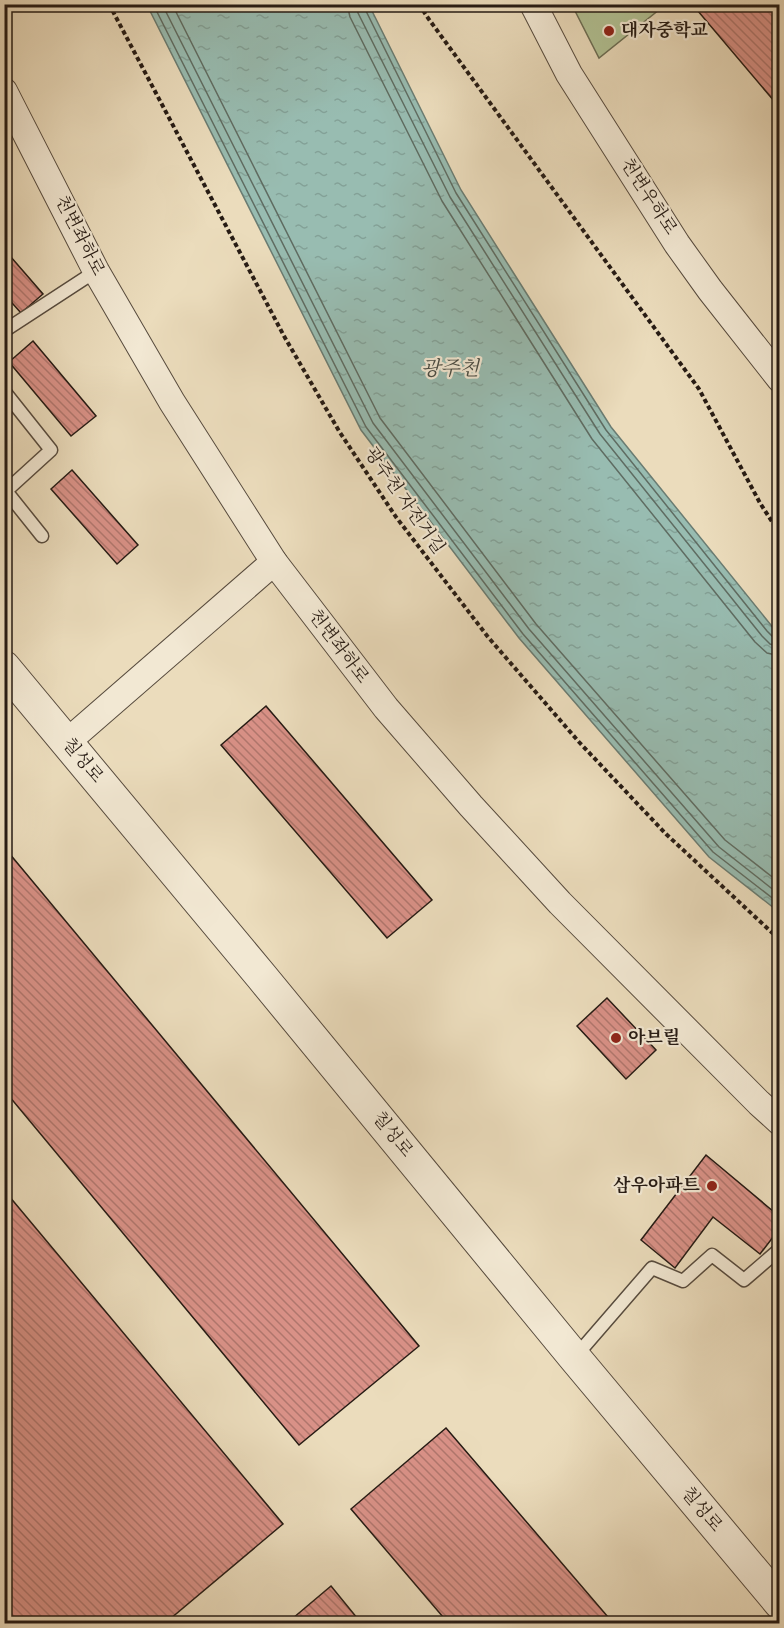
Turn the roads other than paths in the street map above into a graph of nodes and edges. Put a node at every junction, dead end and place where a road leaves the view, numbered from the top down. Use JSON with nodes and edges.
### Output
{"nodes":[{"id":1,"x":533,"y":4,"type":"edge"},
{"id":2,"x":4,"y":92,"type":"edge"},
{"id":3,"x":96,"y":270,"type":"junction"},
{"id":4,"x":4,"y":331,"type":"edge"},
{"id":5,"x":780,"y":379,"type":"edge"},
{"id":6,"x":4,"y":391,"type":"edge"},
{"id":7,"x":5,"y":490,"type":"edge"},
{"id":8,"x":42,"y":536,"type":"dead end"},
{"id":9,"x":274,"y":562,"type":"junction"},
{"id":10,"x":4,"y":667,"type":"edge"},
{"id":11,"x":67,"y":742,"type":"junction"},
{"id":12,"x":780,"y":1122,"type":"edge"},
{"id":13,"x":780,"y":1249,"type":"edge"},
{"id":14,"x":575,"y":1358,"type":"junction"},
{"id":15,"x":780,"y":1603,"type":"edge"}],
"edges":[{"from":1,"to":5,"type":"street","name":"천변우하로"},
{"from":2,"to":3,"type":"street","name":"천변좌하로"},
{"from":3,"to":4,"type":"lane"},
{"from":3,"to":9,"type":"street","name":"천변좌하로"},
{"from":6,"to":7,"type":"lane"},
{"from":7,"to":8,"type":"lane"},
{"from":9,"to":11,"type":"street"},
{"from":9,"to":12,"type":"street","name":"천변좌하로"},
{"from":10,"to":11,"type":"street","name":"칠성로"},
{"from":11,"to":14,"type":"street","name":"칠성로"},
{"from":13,"to":14,"type":"lane"},
{"from":14,"to":15,"type":"street","name":"칠성로"}]}
